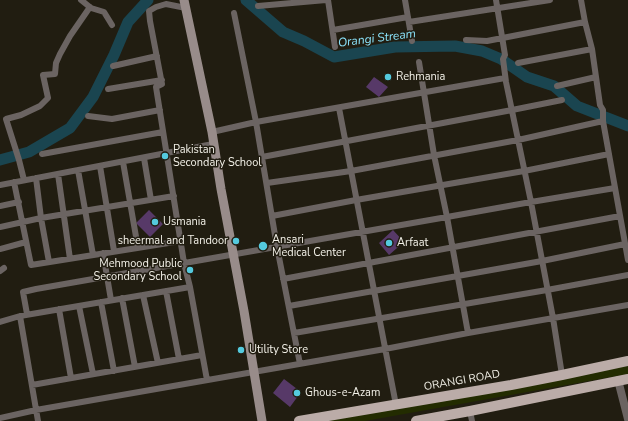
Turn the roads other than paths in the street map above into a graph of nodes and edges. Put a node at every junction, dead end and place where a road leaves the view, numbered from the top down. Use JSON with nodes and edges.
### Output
{"nodes":[{"id":1,"x":81,"y":0,"type":"edge"},
{"id":2,"x":327,"y":0,"type":"edge"},
{"id":3,"x":405,"y":0,"type":"edge"},
{"id":4,"x":496,"y":0,"type":"edge"},
{"id":5,"x":550,"y":0,"type":"edge"},
{"id":6,"x":581,"y":0,"type":"edge"},
{"id":7,"x":185,"y":6,"type":"edge"},
{"id":8,"x":258,"y":6,"type":"dead end"},
{"id":9,"x":90,"y":7,"type":"junction"},
{"id":10,"x":497,"y":8,"type":"junction"},
{"id":11,"x":234,"y":13,"type":"dead end"},
{"id":12,"x":408,"y":20,"type":"junction"},
{"id":13,"x":585,"y":22,"type":"junction"},
{"id":14,"x":112,"y":25,"type":"dead end"},
{"id":15,"x":332,"y":30,"type":"junction"},
{"id":16,"x":502,"y":38,"type":"junction"},
{"id":17,"x":466,"y":40,"type":"dead end"},
{"id":18,"x":412,"y":41,"type":"dead end"},
{"id":19,"x":335,"y":47,"type":"dead end"},
{"id":20,"x":592,"y":49,"type":"junction"},
{"id":21,"x":157,"y":56,"type":"junction"},
{"id":22,"x":419,"y":62,"type":"dead end"},
{"id":23,"x":518,"y":63,"type":"dead end"},
{"id":24,"x":113,"y":66,"type":"dead end"},
{"id":25,"x":596,"y":77,"type":"junction"},
{"id":26,"x":162,"y":80,"type":"junction"},
{"id":27,"x":505,"y":80,"type":"junction"},
{"id":28,"x":557,"y":86,"type":"dead end"},
{"id":29,"x":108,"y":89,"type":"dead end"},
{"id":30,"x":424,"y":92,"type":"junction"},
{"id":31,"x":562,"y":100,"type":"dead end"},
{"id":32,"x":339,"y":108,"type":"junction"},
{"id":33,"x":160,"y":110,"type":"junction"},
{"id":34,"x":512,"y":110,"type":"junction"},
{"id":35,"x":88,"y":116,"type":"dead end"},
{"id":36,"x":603,"y":121,"type":"junction"},
{"id":37,"x":256,"y":122,"type":"junction"},
{"id":38,"x":429,"y":126,"type":"junction"},
{"id":39,"x":163,"y":132,"type":"junction"},
{"id":40,"x":212,"y":132,"type":"junction"},
{"id":41,"x":518,"y":140,"type":"junction"},
{"id":42,"x":345,"y":141,"type":"junction"},
{"id":43,"x":214,"y":144,"type":"junction"},
{"id":44,"x":167,"y":153,"type":"junction"},
{"id":45,"x":42,"y":154,"type":"dead end"},
{"id":46,"x":609,"y":154,"type":"junction"},
{"id":47,"x":434,"y":155,"type":"junction"},
{"id":48,"x":262,"y":156,"type":"junction"},
{"id":49,"x":144,"y":158,"type":"junction"},
{"id":50,"x":123,"y":162,"type":"junction"},
{"id":51,"x":100,"y":166,"type":"junction"},
{"id":52,"x":78,"y":170,"type":"junction"},
{"id":53,"x":351,"y":171,"type":"junction"},
{"id":54,"x":524,"y":171,"type":"junction"},
{"id":55,"x":58,"y":174,"type":"junction"},
{"id":56,"x":36,"y":178,"type":"junction"},
{"id":57,"x":24,"y":180,"type":"junction"},
{"id":58,"x":14,"y":182,"type":"junction"},
{"id":59,"x":267,"y":183,"type":"junction"},
{"id":60,"x":0,"y":185,"type":"edge"},
{"id":61,"x":441,"y":186,"type":"junction"},
{"id":62,"x":615,"y":188,"type":"junction"},
{"id":63,"x":174,"y":196,"type":"junction"},
{"id":64,"x":151,"y":200,"type":"junction"},
{"id":65,"x":356,"y":200,"type":"junction"},
{"id":66,"x":18,"y":202,"type":"junction"},
{"id":67,"x":531,"y":202,"type":"junction"},
{"id":68,"x":130,"y":203,"type":"junction"},
{"id":69,"x":0,"y":206,"type":"edge"},
{"id":70,"x":107,"y":207,"type":"junction"},
{"id":71,"x":86,"y":210,"type":"junction"},
{"id":72,"x":63,"y":214,"type":"junction"},
{"id":73,"x":272,"y":216,"type":"junction"},
{"id":74,"x":620,"y":216,"type":"junction"},
{"id":75,"x":447,"y":217,"type":"junction"},
{"id":76,"x":41,"y":218,"type":"junction"},
{"id":77,"x":22,"y":221,"type":"junction"},
{"id":78,"x":0,"y":227,"type":"edge"},
{"id":79,"x":362,"y":232,"type":"junction"},
{"id":80,"x":536,"y":232,"type":"junction"},
{"id":81,"x":181,"y":241,"type":"junction"},
{"id":82,"x":26,"y":242,"type":"junction"},
{"id":83,"x":625,"y":244,"type":"junction"},
{"id":84,"x":277,"y":247,"type":"junction"},
{"id":85,"x":453,"y":247,"type":"junction"},
{"id":86,"x":138,"y":248,"type":"junction"},
{"id":87,"x":0,"y":249,"type":"edge"},
{"id":88,"x":114,"y":251,"type":"junction"},
{"id":89,"x":103,"y":253,"type":"junction"},
{"id":90,"x":233,"y":254,"type":"junction"},
{"id":91,"x":93,"y":255,"type":"junction"},
{"id":92,"x":70,"y":259,"type":"junction"},
{"id":93,"x":628,"y":260,"type":"edge"},
{"id":94,"x":542,"y":261,"type":"junction"},
{"id":95,"x":49,"y":262,"type":"junction"},
{"id":96,"x":184,"y":263,"type":"junction"},
{"id":97,"x":368,"y":263,"type":"junction"},
{"id":98,"x":628,"y":275,"type":"edge"},
{"id":99,"x":106,"y":276,"type":"junction"},
{"id":100,"x":458,"y":276,"type":"junction"},
{"id":101,"x":284,"y":278,"type":"junction"},
{"id":102,"x":190,"y":287,"type":"junction"},
{"id":103,"x":547,"y":290,"type":"junction"},
{"id":104,"x":166,"y":291,"type":"junction"},
{"id":105,"x":374,"y":291,"type":"junction"},
{"id":106,"x":144,"y":295,"type":"junction"},
{"id":107,"x":122,"y":298,"type":"junction"},
{"id":108,"x":110,"y":300,"type":"junction"},
{"id":109,"x":101,"y":302,"type":"junction"},
{"id":110,"x":463,"y":304,"type":"junction"},
{"id":111,"x":628,"y":305,"type":"edge"},
{"id":112,"x":79,"y":306,"type":"junction"},
{"id":113,"x":289,"y":306,"type":"junction"},
{"id":114,"x":59,"y":309,"type":"junction"},
{"id":115,"x":27,"y":314,"type":"junction"},
{"id":116,"x":20,"y":316,"type":"junction"},
{"id":117,"x":553,"y":318,"type":"junction"},
{"id":118,"x":379,"y":319,"type":"junction"},
{"id":119,"x":0,"y":322,"type":"edge"},
{"id":120,"x":294,"y":333,"type":"junction"},
{"id":121,"x":468,"y":333,"type":"junction"},
{"id":122,"x":385,"y":349,"type":"junction"},
{"id":123,"x":202,"y":355,"type":"junction"},
{"id":124,"x":179,"y":359,"type":"junction"},
{"id":125,"x":628,"y":361,"type":"edge"},
{"id":126,"x":158,"y":363,"type":"junction"},
{"id":127,"x":300,"y":364,"type":"junction"},
{"id":128,"x":135,"y":367,"type":"junction"},
{"id":129,"x":114,"y":370,"type":"junction"},
{"id":130,"x":254,"y":372,"type":"junction"},
{"id":131,"x":93,"y":374,"type":"junction"},
{"id":132,"x":562,"y":375,"type":"junction"},
{"id":133,"x":71,"y":378,"type":"junction"},
{"id":134,"x":623,"y":379,"type":"edge"},
{"id":135,"x":207,"y":380,"type":"junction"},
{"id":136,"x":32,"y":385,"type":"junction"},
{"id":137,"x":396,"y":405,"type":"junction"},
{"id":138,"x":36,"y":410,"type":"junction"},
{"id":139,"x":471,"y":416,"type":"edge"},
{"id":140,"x":0,"y":418,"type":"edge"},
{"id":141,"x":628,"y":419,"type":"edge"},
{"id":142,"x":38,"y":421,"type":"edge"},
{"id":143,"x":262,"y":421,"type":"edge"},
{"id":144,"x":300,"y":421,"type":"edge"},
{"id":145,"x":416,"y":421,"type":"edge"}],
"edges":[{"from":1,"to":9,"type":"street"},
{"from":2,"to":8,"type":"street"},
{"from":2,"to":15,"type":"street"},
{"from":3,"to":12,"type":"street"},
{"from":4,"to":10,"type":"street"},
{"from":5,"to":10,"type":"street"},
{"from":6,"to":13,"type":"street"},
{"from":7,"to":21,"type":"street"},
{"from":7,"to":40,"type":"main road"},
{"from":9,"to":14,"type":"street"},
{"from":9,"to":57,"type":"street"},
{"from":10,"to":12,"type":"street"},
{"from":10,"to":16,"type":"street"},
{"from":11,"to":37,"type":"street"},
{"from":12,"to":15,"type":"street"},
{"from":12,"to":18,"type":"street"},
{"from":13,"to":16,"type":"street"},
{"from":13,"to":20,"type":"street"},
{"from":15,"to":19,"type":"street"},
{"from":16,"to":17,"type":"street"},
{"from":16,"to":27,"type":"street"},
{"from":20,"to":23,"type":"street"},
{"from":20,"to":25,"type":"street"},
{"from":21,"to":24,"type":"street"},
{"from":21,"to":26,"type":"street"},
{"from":22,"to":30,"type":"street"},
{"from":25,"to":28,"type":"street"},
{"from":25,"to":36,"type":"street"},
{"from":26,"to":29,"type":"street"},
{"from":26,"to":33,"type":"street"},
{"from":27,"to":30,"type":"street"},
{"from":27,"to":34,"type":"street"},
{"from":30,"to":32,"type":"street"},
{"from":30,"to":38,"type":"street"},
{"from":31,"to":34,"type":"street"},
{"from":32,"to":37,"type":"street"},
{"from":32,"to":42,"type":"street"},
{"from":33,"to":35,"type":"street"},
{"from":33,"to":39,"type":"street"},
{"from":34,"to":38,"type":"street"},
{"from":34,"to":41,"type":"street"},
{"from":36,"to":41,"type":"street"},
{"from":36,"to":46,"type":"street"},
{"from":37,"to":40,"type":"street"},
{"from":37,"to":48,"type":"street"},
{"from":38,"to":42,"type":"street"},
{"from":38,"to":47,"type":"street"},
{"from":39,"to":44,"type":"street"},
{"from":39,"to":45,"type":"street"},
{"from":40,"to":43,"type":"main road"},
{"from":41,"to":47,"type":"street"},
{"from":41,"to":54,"type":"street"},
{"from":42,"to":48,"type":"street"},
{"from":42,"to":53,"type":"street"},
{"from":43,"to":44,"type":"street"},
{"from":43,"to":90,"type":"main road"},
{"from":44,"to":49,"type":"street"},
{"from":44,"to":63,"type":"street"},
{"from":46,"to":54,"type":"street"},
{"from":46,"to":62,"type":"street"},
{"from":47,"to":53,"type":"street"},
{"from":47,"to":61,"type":"street"},
{"from":48,"to":59,"type":"street"},
{"from":49,"to":50,"type":"street"},
{"from":49,"to":64,"type":"street"},
{"from":50,"to":51,"type":"street"},
{"from":50,"to":68,"type":"street"},
{"from":51,"to":52,"type":"street"},
{"from":51,"to":70,"type":"street"},
{"from":52,"to":55,"type":"street"},
{"from":52,"to":71,"type":"street"},
{"from":53,"to":59,"type":"street"},
{"from":53,"to":65,"type":"street"},
{"from":54,"to":61,"type":"street"},
{"from":54,"to":67,"type":"street"},
{"from":55,"to":56,"type":"street"},
{"from":55,"to":72,"type":"street"},
{"from":56,"to":57,"type":"street"},
{"from":56,"to":76,"type":"street"},
{"from":57,"to":58,"type":"street"},
{"from":58,"to":60,"type":"street"},
{"from":58,"to":66,"type":"street"},
{"from":59,"to":73,"type":"street"},
{"from":61,"to":65,"type":"street"},
{"from":61,"to":75,"type":"street"},
{"from":62,"to":67,"type":"street"},
{"from":62,"to":74,"type":"street"},
{"from":63,"to":64,"type":"street"},
{"from":63,"to":81,"type":"street"},
{"from":64,"to":68,"type":"street"},
{"from":65,"to":73,"type":"street"},
{"from":65,"to":79,"type":"street"},
{"from":66,"to":69,"type":"street"},
{"from":66,"to":77,"type":"street"},
{"from":67,"to":75,"type":"street"},
{"from":67,"to":80,"type":"street"},
{"from":68,"to":70,"type":"street"},
{"from":68,"to":86,"type":"street"},
{"from":70,"to":71,"type":"street"},
{"from":70,"to":88,"type":"street"},
{"from":71,"to":72,"type":"street"},
{"from":71,"to":91,"type":"street"},
{"from":72,"to":76,"type":"street"},
{"from":72,"to":92,"type":"street"},
{"from":73,"to":84,"type":"street"},
{"from":74,"to":80,"type":"street"},
{"from":74,"to":83,"type":"street"},
{"from":75,"to":79,"type":"street"},
{"from":75,"to":85,"type":"street"},
{"from":76,"to":77,"type":"street"},
{"from":76,"to":95,"type":"street"},
{"from":77,"to":78,"type":"street"},
{"from":77,"to":82,"type":"street"},
{"from":79,"to":84,"type":"street"},
{"from":79,"to":97,"type":"street"},
{"from":80,"to":85,"type":"street"},
{"from":80,"to":94,"type":"street"},
{"from":81,"to":86,"type":"street"},
{"from":81,"to":96,"type":"street"},
{"from":82,"to":87,"type":"street"},
{"from":82,"to":95,"type":"street"},
{"from":83,"to":93,"type":"street"},
{"from":83,"to":94,"type":"street"},
{"from":84,"to":90,"type":"street"},
{"from":84,"to":101,"type":"street"},
{"from":85,"to":97,"type":"street"},
{"from":85,"to":100,"type":"street"},
{"from":86,"to":88,"type":"street"},
{"from":88,"to":89,"type":"street"},
{"from":89,"to":91,"type":"street"},
{"from":89,"to":99,"type":"street"},
{"from":90,"to":96,"type":"street"},
{"from":90,"to":130,"type":"main road"},
{"from":91,"to":92,"type":"street"},
{"from":92,"to":95,"type":"street"},
{"from":94,"to":100,"type":"street"},
{"from":94,"to":103,"type":"street"},
{"from":96,"to":99,"type":"street"},
{"from":96,"to":102,"type":"street"},
{"from":97,"to":101,"type":"street"},
{"from":97,"to":105,"type":"street"},
{"from":98,"to":103,"type":"street"},
{"from":99,"to":108,"type":"street"},
{"from":99,"to":115,"type":"street"},
{"from":100,"to":105,"type":"street"},
{"from":100,"to":110,"type":"street"},
{"from":101,"to":113,"type":"street"},
{"from":102,"to":104,"type":"street"},
{"from":102,"to":123,"type":"street"},
{"from":103,"to":110,"type":"street"},
{"from":103,"to":117,"type":"street"},
{"from":104,"to":106,"type":"street"},
{"from":104,"to":124,"type":"street"},
{"from":105,"to":113,"type":"street"},
{"from":105,"to":118,"type":"street"},
{"from":106,"to":107,"type":"street"},
{"from":106,"to":126,"type":"street"},
{"from":107,"to":108,"type":"street"},
{"from":107,"to":128,"type":"street"},
{"from":108,"to":109,"type":"street"},
{"from":109,"to":112,"type":"street"},
{"from":109,"to":129,"type":"street"},
{"from":110,"to":118,"type":"street"},
{"from":110,"to":121,"type":"street"},
{"from":111,"to":117,"type":"street"},
{"from":112,"to":114,"type":"street"},
{"from":112,"to":131,"type":"street"},
{"from":113,"to":120,"type":"street"},
{"from":114,"to":115,"type":"street"},
{"from":114,"to":133,"type":"street"},
{"from":115,"to":116,"type":"street"},
{"from":116,"to":119,"type":"street"},
{"from":116,"to":136,"type":"street"},
{"from":117,"to":121,"type":"street"},
{"from":117,"to":132,"type":"street"},
{"from":118,"to":120,"type":"street"},
{"from":118,"to":122,"type":"street"},
{"from":120,"to":127,"type":"street"},
{"from":121,"to":122,"type":"street"},
{"from":122,"to":127,"type":"street"},
{"from":122,"to":137,"type":"street"},
{"from":123,"to":124,"type":"street"},
{"from":123,"to":135,"type":"street"},
{"from":124,"to":126,"type":"street"},
{"from":125,"to":132,"type":"main road","name":"ORANGI ROAD"},
{"from":126,"to":128,"type":"street"},
{"from":127,"to":130,"type":"street"},
{"from":128,"to":129,"type":"street"},
{"from":129,"to":131,"type":"street"},
{"from":130,"to":135,"type":"street"},
{"from":130,"to":143,"type":"main road"},
{"from":131,"to":133,"type":"street"},
{"from":132,"to":137,"type":"main road","name":"ORANGI ROAD"},
{"from":133,"to":136,"type":"street"},
{"from":134,"to":139,"type":"main road"},
{"from":134,"to":141,"type":"street"},
{"from":135,"to":138,"type":"street"},
{"from":136,"to":138,"type":"street"},
{"from":137,"to":144,"type":"main road","name":"ORANGI ROAD"},
{"from":138,"to":140,"type":"street"},
{"from":138,"to":142,"type":"street"},
{"from":139,"to":145,"type":"main road"}]}
